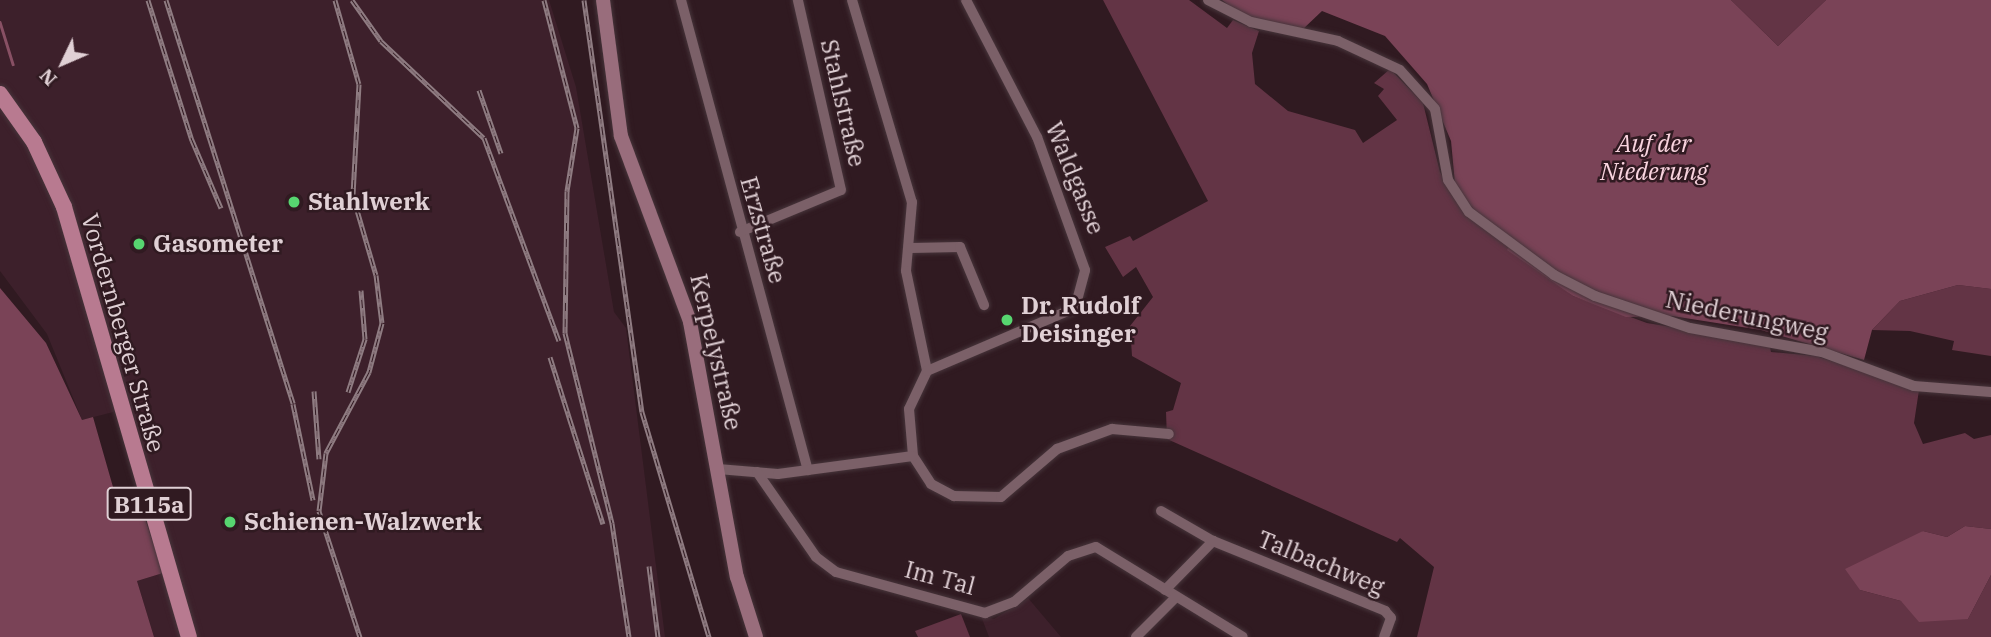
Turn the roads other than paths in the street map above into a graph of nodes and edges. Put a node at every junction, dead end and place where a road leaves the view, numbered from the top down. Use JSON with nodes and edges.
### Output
{"nodes":[{"id":1,"x":603,"y":0,"type":"edge"},
{"id":2,"x":681,"y":0,"type":"edge"},
{"id":3,"x":798,"y":0,"type":"edge"},
{"id":4,"x":852,"y":0,"type":"edge"},
{"id":5,"x":966,"y":0,"type":"edge"},
{"id":6,"x":1208,"y":0,"type":"edge"},
{"id":7,"x":0,"y":94,"type":"edge"},
{"id":8,"x":740,"y":232,"type":"junction"},
{"id":9,"x":911,"y":248,"type":"junction"},
{"id":10,"x":984,"y":305,"type":"dead end"},
{"id":11,"x":927,"y":371,"type":"junction"},
{"id":12,"x":1991,"y":392,"type":"edge"},
{"id":13,"x":1169,"y":434,"type":"dead end"},
{"id":14,"x":913,"y":456,"type":"junction"},
{"id":15,"x":718,"y":469,"type":"junction"},
{"id":16,"x":808,"y":470,"type":"junction"},
{"id":17,"x":757,"y":472,"type":"junction"},
{"id":18,"x":1160,"y":511,"type":"dead end"},
{"id":19,"x":1213,"y":541,"type":"junction"},
{"id":20,"x":1165,"y":590,"type":"junction"},
{"id":21,"x":1176,"y":597,"type":"junction"},
{"id":22,"x":189,"y":637,"type":"edge"},
{"id":23,"x":757,"y":637,"type":"edge"},
{"id":24,"x":1136,"y":637,"type":"edge"},
{"id":25,"x":1243,"y":637,"type":"edge"},
{"id":26,"x":1384,"y":637,"type":"edge"}],
"edges":[{"from":1,"to":15,"type":"main road","name":"Kerpelystraße"},
{"from":2,"to":8,"type":"street","name":"Erzstraße"},
{"from":3,"to":8,"type":"street","name":"Stahlstraße"},
{"from":4,"to":9,"type":"street"},
{"from":5,"to":11,"type":"street","name":"Waldgasse"},
{"from":6,"to":12,"type":"street","name":"Niederungweg"},
{"from":7,"to":22,"type":"main road","name":"Vordernberger Straße","number":"B115a"},
{"from":8,"to":16,"type":"street","name":"Erzstraße"},
{"from":9,"to":10,"type":"street"},
{"from":9,"to":11,"type":"street"},
{"from":11,"to":14,"type":"street"},
{"from":13,"to":14,"type":"street"},
{"from":14,"to":16,"type":"street"},
{"from":15,"to":17,"type":"street"},
{"from":15,"to":23,"type":"main road","name":"Kerpelystraße"},
{"from":16,"to":17,"type":"street"},
{"from":17,"to":20,"type":"street","name":"Im Tal"},
{"from":18,"to":19,"type":"street","name":"Talbachweg"},
{"from":19,"to":20,"type":"street"},
{"from":19,"to":26,"type":"street","name":"Talbachweg"},
{"from":20,"to":21,"type":"street","name":"Im Tal"},
{"from":21,"to":24,"type":"street"},
{"from":21,"to":25,"type":"street","name":"Im Tal"}]}
